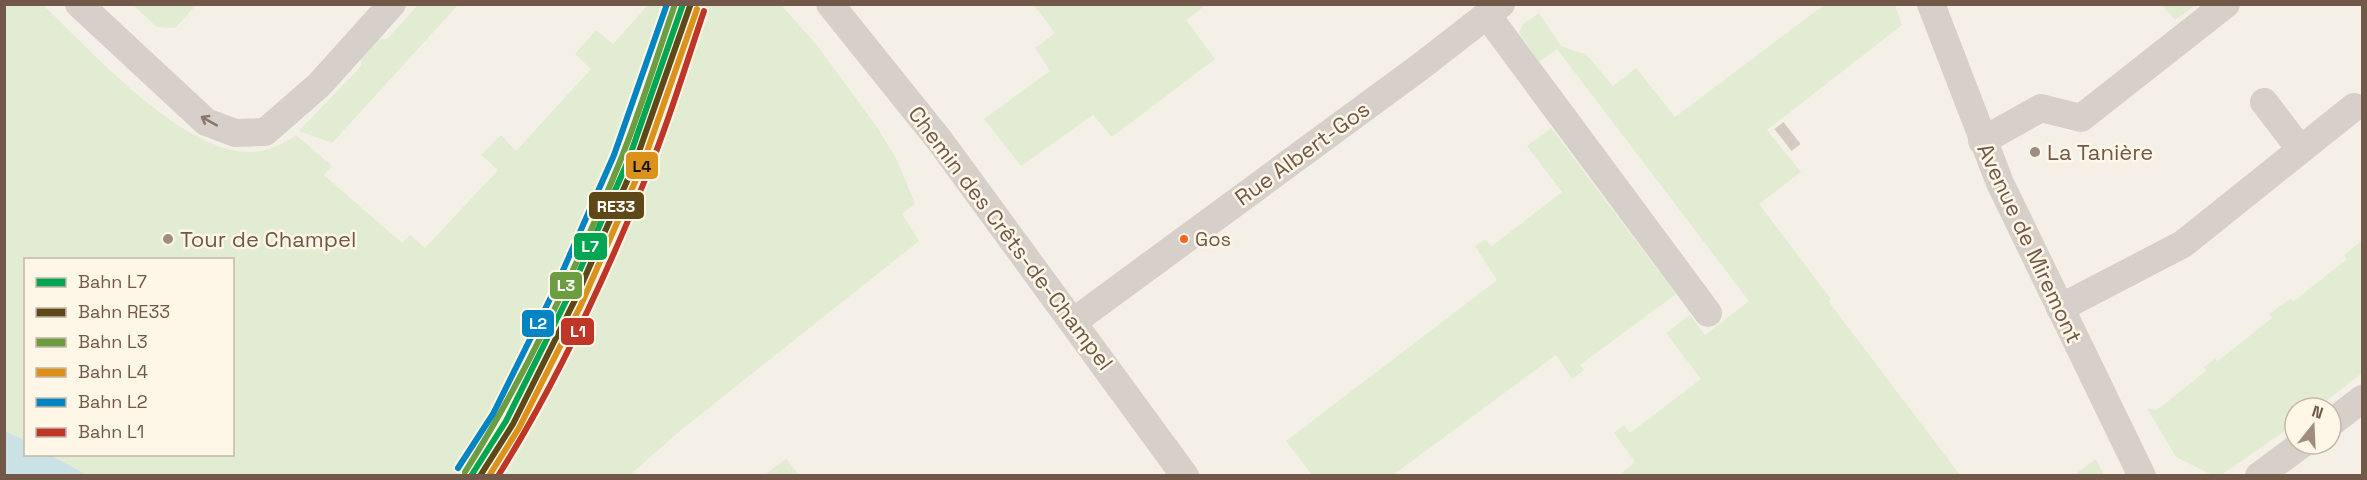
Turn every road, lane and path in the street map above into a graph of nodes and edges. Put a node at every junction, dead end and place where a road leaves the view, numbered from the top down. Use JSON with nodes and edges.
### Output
{"nodes":[{"id":1,"x":79,"y":4,"type":"edge"},
{"id":2,"x":392,"y":4,"type":"edge"},
{"id":3,"x":830,"y":4,"type":"edge"},
{"id":4,"x":2226,"y":4,"type":"edge"},
{"id":5,"x":1933,"y":5,"type":"edge"},
{"id":6,"x":1494,"y":10,"type":"edge"},
{"id":7,"x":2264,"y":102,"type":"dead end"},
{"id":8,"x":2354,"y":107,"type":"dead end"},
{"id":9,"x":1982,"y":141,"type":"junction"},
{"id":10,"x":2300,"y":149,"type":"junction"},
{"id":11,"x":2060,"y":308,"type":"junction"},
{"id":12,"x":1708,"y":313,"type":"dead end"},
{"id":13,"x":1073,"y":322,"type":"junction"},
{"id":14,"x":2362,"y":399,"type":"edge"},
{"id":15,"x":2343,"y":414,"type":"edge"},
{"id":16,"x":2286,"y":456,"type":"edge"},
{"id":17,"x":1185,"y":476,"type":"edge"},
{"id":18,"x":2142,"y":476,"type":"edge"},
{"id":19,"x":2259,"y":476,"type":"edge"}],
"edges":[{"from":2,"to":1,"type":"street","one_way":true},
{"from":3,"to":13,"type":"street","name":"Chemin des Crêts-de-Champel"},
{"from":4,"to":9,"type":"street"},
{"from":5,"to":9,"type":"street","name":"Avenue de Miremont"},
{"from":6,"to":12,"type":"street"},
{"from":6,"to":13,"type":"street","name":"Rue Albert-Gos"},
{"from":7,"to":10,"type":"street"},
{"from":8,"to":10,"type":"street"},
{"from":9,"to":11,"type":"street","name":"Avenue de Miremont"},
{"from":10,"to":11,"type":"street"},
{"from":11,"to":18,"type":"street","name":"Avenue de Miremont"},
{"from":13,"to":17,"type":"street","name":"Chemin des Crêts-de-Champel"},
{"from":14,"to":15,"type":"street"},
{"from":16,"to":19,"type":"street"}]}
